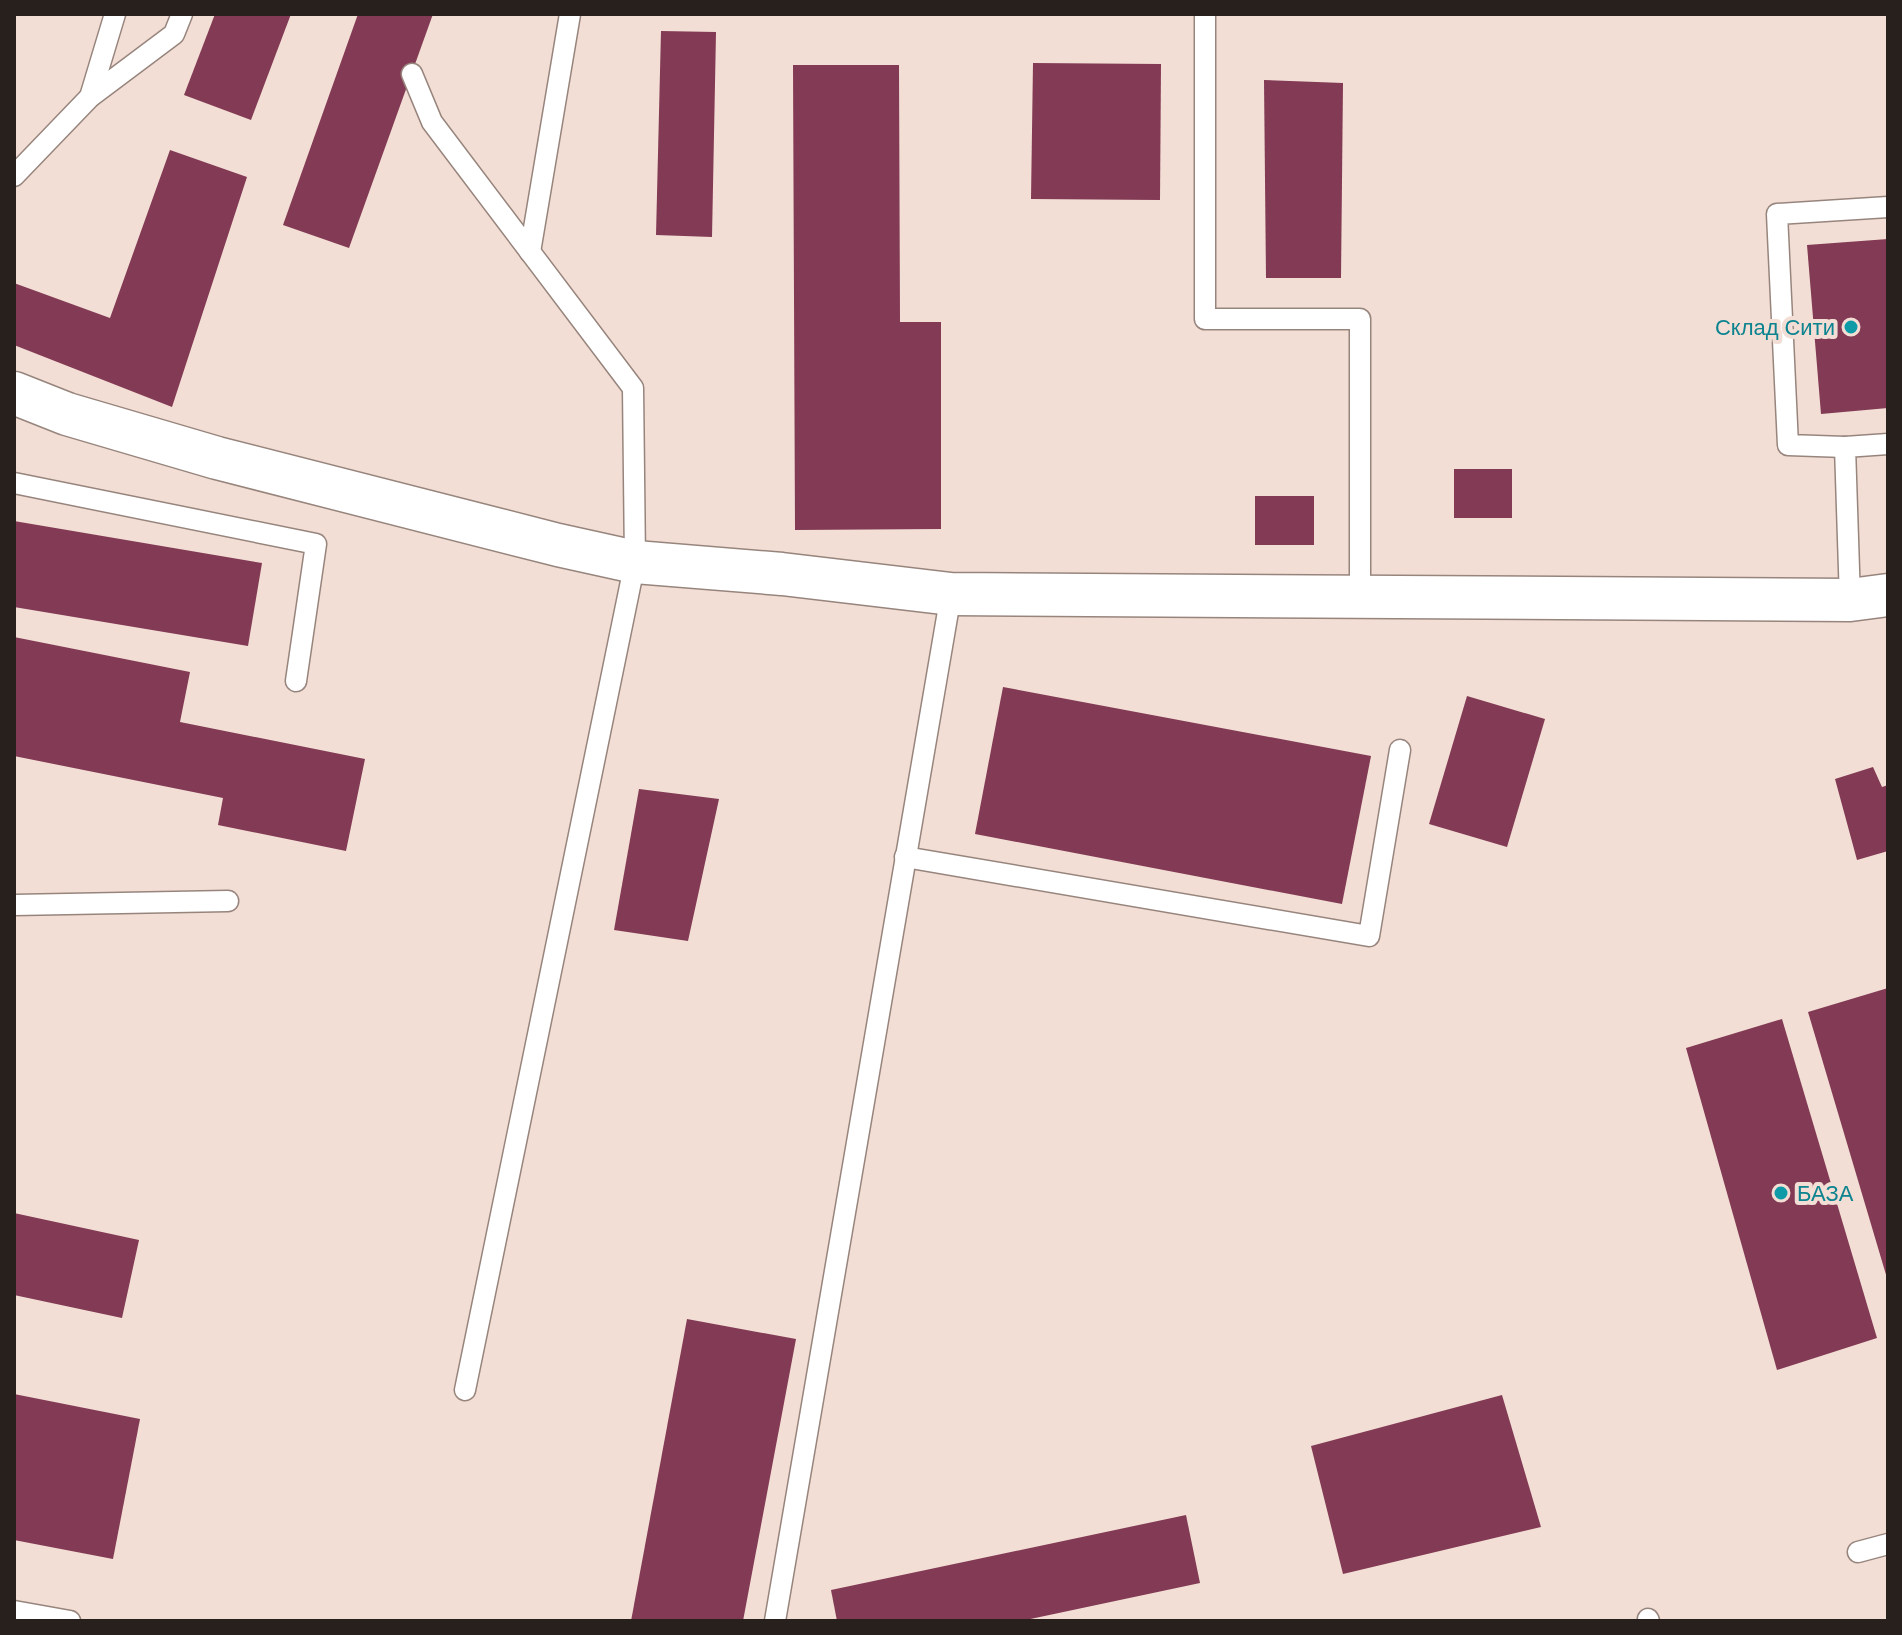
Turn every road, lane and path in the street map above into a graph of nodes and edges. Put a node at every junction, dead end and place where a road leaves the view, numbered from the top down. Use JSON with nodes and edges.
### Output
{"nodes":[{"id":1,"x":115,"y":14,"type":"edge"},
{"id":2,"x":182,"y":14,"type":"edge"},
{"id":3,"x":570,"y":14,"type":"edge"},
{"id":4,"x":1205,"y":14,"type":"edge"},
{"id":5,"x":412,"y":74,"type":"dead end"},
{"id":6,"x":90,"y":97,"type":"junction"},
{"id":7,"x":14,"y":176,"type":"edge"},
{"id":8,"x":1888,"y":207,"type":"edge"},
{"id":9,"x":530,"y":252,"type":"junction"},
{"id":10,"x":14,"y":393,"type":"edge"},
{"id":11,"x":1888,"y":444,"type":"edge"},
{"id":12,"x":1845,"y":447,"type":"junction"},
{"id":13,"x":14,"y":483,"type":"edge"},
{"id":14,"x":635,"y":562,"type":"junction"},
{"id":15,"x":951,"y":594,"type":"junction"},
{"id":16,"x":1360,"y":597,"type":"junction"},
{"id":17,"x":1869,"y":598,"type":"edge"},
{"id":18,"x":296,"y":681,"type":"dead end"},
{"id":19,"x":1400,"y":750,"type":"dead end"},
{"id":20,"x":905,"y":857,"type":"junction"},
{"id":21,"x":228,"y":901,"type":"dead end"},
{"id":22,"x":14,"y":905,"type":"edge"},
{"id":23,"x":465,"y":1390,"type":"dead end"},
{"id":24,"x":1888,"y":1544,"type":"edge"},
{"id":25,"x":1858,"y":1552,"type":"dead end"},
{"id":26,"x":14,"y":1611,"type":"edge"},
{"id":27,"x":70,"y":1621,"type":"edge"},
{"id":28,"x":775,"y":1621,"type":"edge"}],
"edges":[{"from":1,"to":6,"type":"lane"},
{"from":2,"to":6,"type":"lane"},
{"from":3,"to":9,"type":"lane"},
{"from":4,"to":16,"type":"lane"},
{"from":5,"to":9,"type":"lane"},
{"from":6,"to":7,"type":"lane"},
{"from":8,"to":12,"type":"lane"},
{"from":9,"to":14,"type":"lane"},
{"from":10,"to":14,"type":"street"},
{"from":11,"to":12,"type":"lane"},
{"from":12,"to":17,"type":"lane"},
{"from":13,"to":18,"type":"lane"},
{"from":14,"to":15,"type":"street"},
{"from":14,"to":23,"type":"lane"},
{"from":15,"to":16,"type":"street"},
{"from":15,"to":20,"type":"lane"},
{"from":16,"to":17,"type":"street"},
{"from":19,"to":20,"type":"lane"},
{"from":20,"to":28,"type":"lane"},
{"from":21,"to":22,"type":"lane"},
{"from":24,"to":25,"type":"lane"},
{"from":26,"to":27,"type":"lane"}]}
